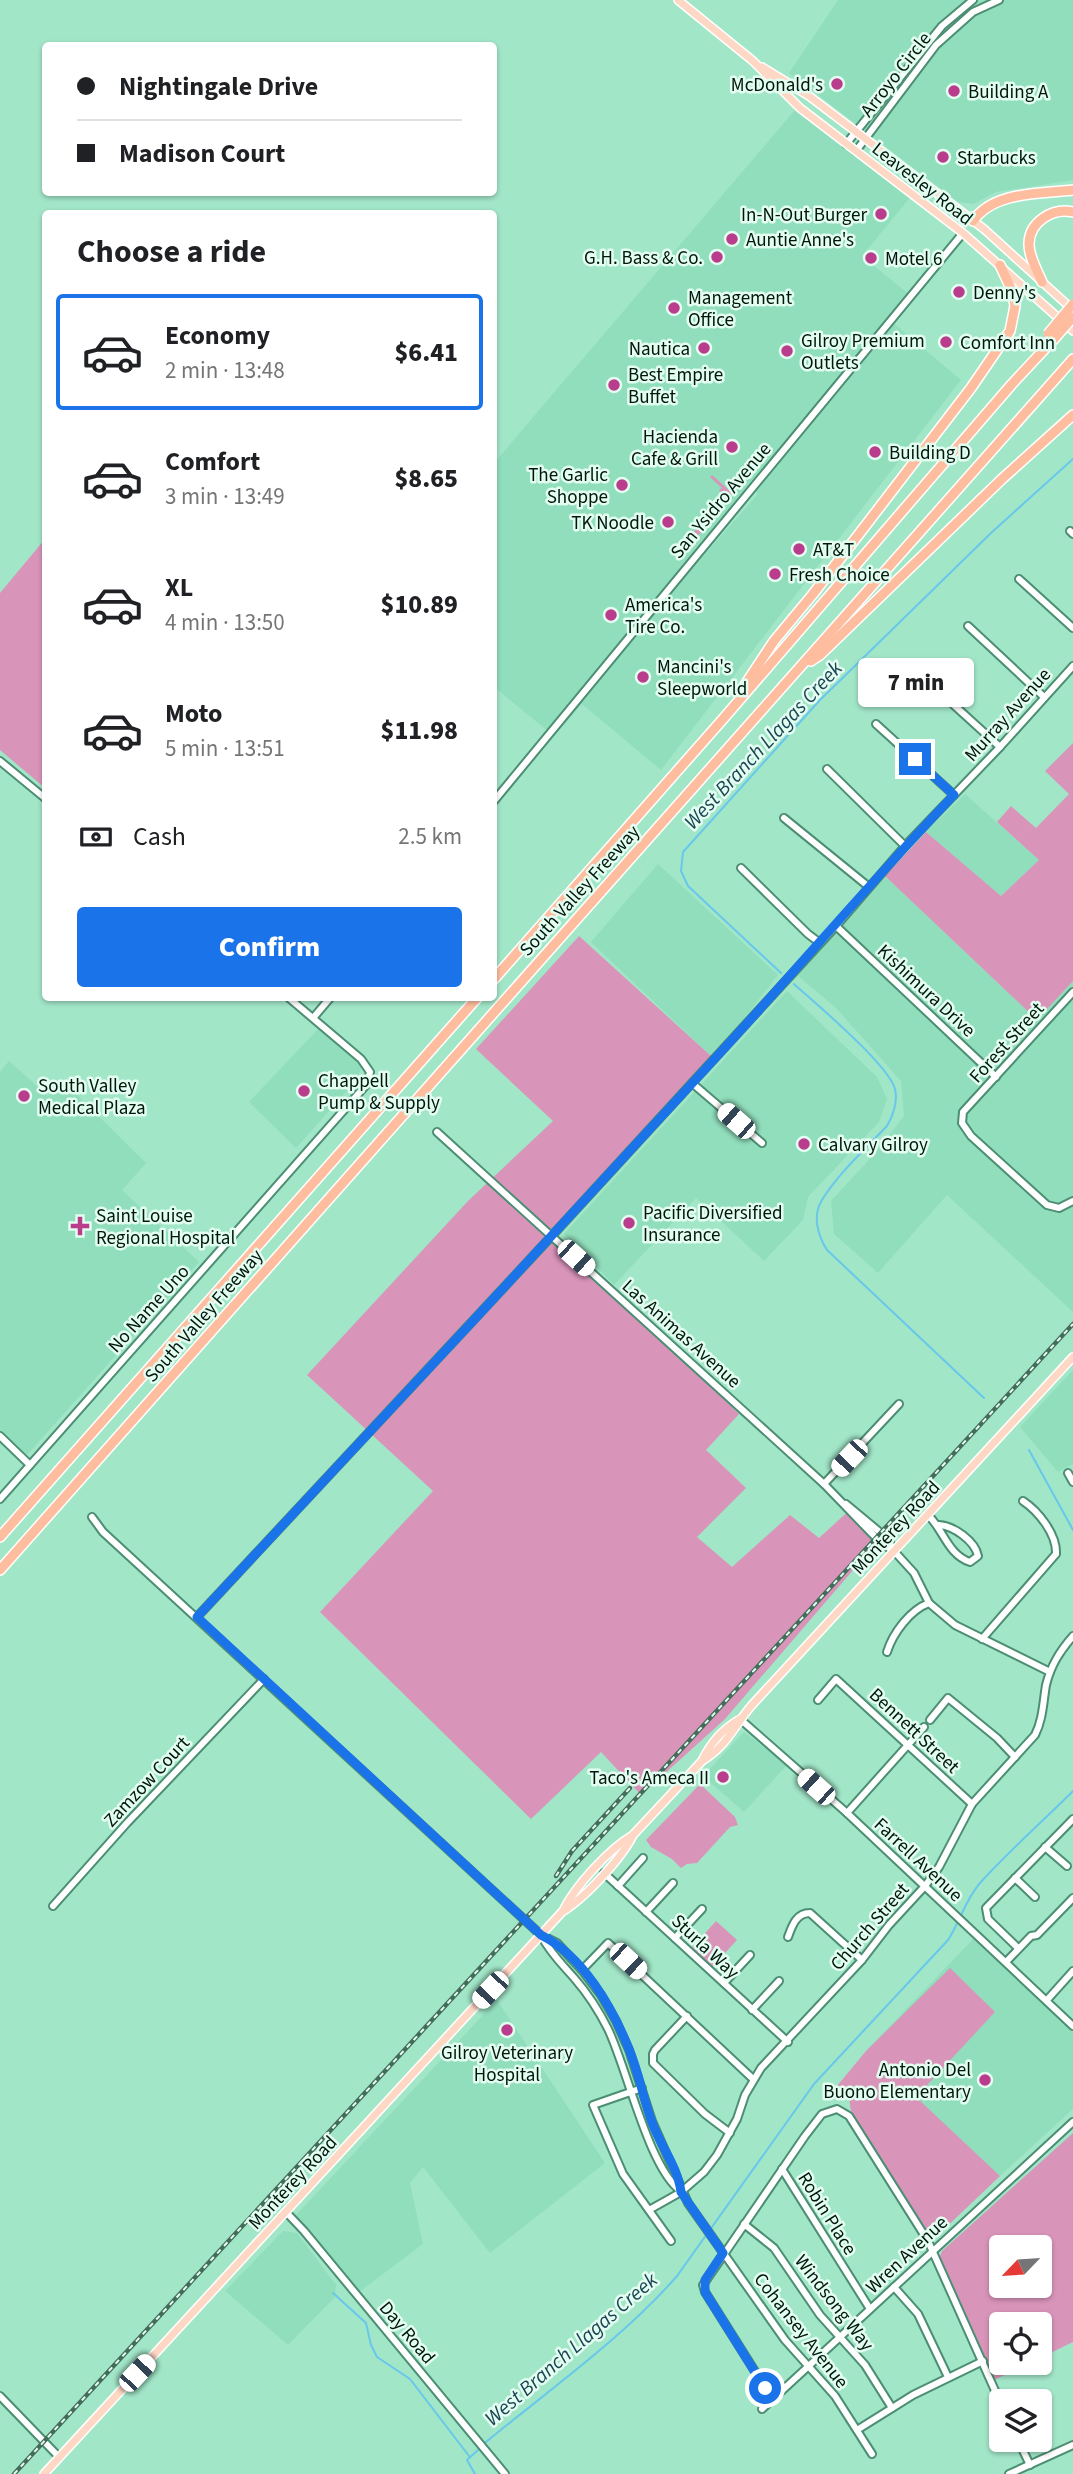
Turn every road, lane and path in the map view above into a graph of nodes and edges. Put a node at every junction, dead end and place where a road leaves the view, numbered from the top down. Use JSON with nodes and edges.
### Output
{"nodes":[{"id":1,"x":678,"y":0,"type":"edge"},
{"id":2,"x":974,"y":0,"type":"edge"},
{"id":3,"x":999,"y":0,"type":"edge"},
{"id":4,"x":752,"y":61,"type":"junction"},
{"id":5,"x":855,"y":132,"type":"junction"},
{"id":6,"x":864,"y":139,"type":"junction"},
{"id":7,"x":846,"y":144,"type":"junction"},
{"id":8,"x":856,"y":151,"type":"junction"},
{"id":9,"x":1073,"y":190,"type":"edge"},
{"id":10,"x":1073,"y":212,"type":"edge"},
{"id":11,"x":973,"y":221,"type":"junction"},
{"id":12,"x":963,"y":233,"type":"junction"},
{"id":13,"x":1000,"y":265,"type":"junction"},
{"id":14,"x":1042,"y":282,"type":"junction"},
{"id":15,"x":1073,"y":304,"type":"edge"},
{"id":16,"x":1073,"y":309,"type":"edge"},
{"id":17,"x":1073,"y":317,"type":"edge"},
{"id":18,"x":1073,"y":331,"type":"edge"},
{"id":19,"x":1051,"y":337,"type":"junction"},
{"id":20,"x":1073,"y":359,"type":"edge"},
{"id":21,"x":1073,"y":415,"type":"edge"},
{"id":22,"x":1020,"y":579,"type":"dead end"},
{"id":23,"x":968,"y":626,"type":"dead end"},
{"id":24,"x":1073,"y":628,"type":"edge"},
{"id":25,"x":1073,"y":666,"type":"edge"},
{"id":26,"x":798,"y":670,"type":"junction"},
{"id":27,"x":922,"y":676,"type":"dead end"},
{"id":28,"x":1044,"y":697,"type":"junction"},
{"id":29,"x":723,"y":719,"type":"junction"},
{"id":30,"x":876,"y":724,"type":"dead end"},
{"id":31,"x":1000,"y":747,"type":"junction"},
{"id":32,"x":0,"y":761,"type":"edge"},
{"id":33,"x":827,"y":769,"type":"dead end"},
{"id":34,"x":954,"y":795,"type":"junction"},
{"id":35,"x":42,"y":796,"type":"edge"},
{"id":36,"x":497,"y":797,"type":"edge"},
{"id":37,"x":784,"y":818,"type":"dead end"},
{"id":38,"x":905,"y":846,"type":"junction"},
{"id":39,"x":741,"y":869,"type":"dead end"},
{"id":40,"x":869,"y":887,"type":"junction"},
{"id":41,"x":836,"y":926,"type":"junction"},
{"id":42,"x":820,"y":943,"type":"junction"},
{"id":43,"x":497,"y":976,"type":"edge"},
{"id":44,"x":1073,"y":992,"type":"edge"},
{"id":45,"x":293,"y":1001,"type":"edge"},
{"id":46,"x":327,"y":1001,"type":"edge"},
{"id":47,"x":474,"y":1001,"type":"edge"},
{"id":48,"x":314,"y":1017,"type":"junction"},
{"id":49,"x":996,"y":1077,"type":"junction"},
{"id":50,"x":692,"y":1083,"type":"junction"},
{"id":51,"x":437,"y":1132,"type":"dead end"},
{"id":52,"x":762,"y":1143,"type":"dead end"},
{"id":53,"x":1073,"y":1201,"type":"edge"},
{"id":54,"x":552,"y":1236,"type":"junction"},
{"id":55,"x":1073,"y":1357,"type":"edge"},
{"id":56,"x":899,"y":1404,"type":"dead end"},
{"id":57,"x":0,"y":1436,"type":"edge"},
{"id":58,"x":30,"y":1465,"type":"junction"},
{"id":59,"x":1069,"y":1473,"type":"dead end"},
{"id":60,"x":1073,"y":1482,"type":"edge"},
{"id":61,"x":824,"y":1484,"type":"junction"},
{"id":62,"x":67,"y":1495,"type":"junction"},
{"id":63,"x":0,"y":1499,"type":"edge"},
{"id":64,"x":1023,"y":1501,"type":"dead end"},
{"id":65,"x":928,"y":1515,"type":"junction"},
{"id":66,"x":92,"y":1517,"type":"dead end"},
{"id":67,"x":939,"y":1525,"type":"junction"},
{"id":68,"x":0,"y":1537,"type":"edge"},
{"id":69,"x":894,"y":1551,"type":"junction"},
{"id":70,"x":0,"y":1570,"type":"edge"},
{"id":71,"x":0,"y":1579,"type":"edge"},
{"id":72,"x":929,"y":1603,"type":"junction"},
{"id":73,"x":197,"y":1617,"type":"junction"},
{"id":74,"x":1073,"y":1636,"type":"edge"},
{"id":75,"x":982,"y":1639,"type":"junction"},
{"id":76,"x":887,"y":1652,"type":"dead end"},
{"id":77,"x":1050,"y":1672,"type":"junction"},
{"id":78,"x":264,"y":1679,"type":"junction"},
{"id":79,"x":818,"y":1700,"type":"dead end"},
{"id":80,"x":740,"y":1719,"type":"junction"},
{"id":81,"x":930,"y":1720,"type":"dead end"},
{"id":82,"x":924,"y":1727,"type":"dead end"},
{"id":83,"x":909,"y":1745,"type":"junction"},
{"id":84,"x":1015,"y":1757,"type":"junction"},
{"id":85,"x":972,"y":1804,"type":"junction"},
{"id":86,"x":847,"y":1813,"type":"junction"},
{"id":87,"x":1073,"y":1819,"type":"edge"},
{"id":88,"x":633,"y":1835,"type":"junction"},
{"id":89,"x":1045,"y":1847,"type":"junction"},
{"id":90,"x":643,"y":1858,"type":"dead end"},
{"id":91,"x":1067,"y":1866,"type":"dead end"},
{"id":92,"x":604,"y":1873,"type":"junction"},
{"id":93,"x":1015,"y":1878,"type":"junction"},
{"id":94,"x":673,"y":1883,"type":"dead end"},
{"id":95,"x":618,"y":1886,"type":"junction"},
{"id":96,"x":925,"y":1886,"type":"junction"},
{"id":97,"x":1035,"y":1897,"type":"dead end"},
{"id":98,"x":1073,"y":1898,"type":"edge"},
{"id":99,"x":53,"y":1906,"type":"dead end"},
{"id":100,"x":702,"y":1909,"type":"dead end"},
{"id":101,"x":562,"y":1912,"type":"junction"},
{"id":102,"x":646,"y":1912,"type":"junction"},
{"id":103,"x":541,"y":1935,"type":"junction"},
{"id":104,"x":788,"y":1937,"type":"dead end"},
{"id":105,"x":675,"y":1938,"type":"junction"},
{"id":106,"x":1018,"y":1948,"type":"junction"},
{"id":107,"x":750,"y":1955,"type":"dead end"},
{"id":108,"x":862,"y":1961,"type":"junction"},
{"id":109,"x":1006,"y":1962,"type":"junction"},
{"id":110,"x":582,"y":1970,"type":"junction"},
{"id":111,"x":1073,"y":1971,"type":"edge"},
{"id":112,"x":779,"y":1981,"type":"dead end"},
{"id":113,"x":724,"y":1983,"type":"junction"},
{"id":114,"x":1047,"y":2000,"type":"junction"},
{"id":115,"x":752,"y":2010,"type":"junction"},
{"id":116,"x":687,"y":2016,"type":"junction"},
{"id":117,"x":1073,"y":2026,"type":"edge"},
{"id":118,"x":788,"y":2042,"type":"junction"},
{"id":119,"x":754,"y":2079,"type":"junction"},
{"id":120,"x":642,"y":2088,"type":"junction"},
{"id":121,"x":632,"y":2091,"type":"junction"},
{"id":122,"x":1073,"y":2122,"type":"edge"},
{"id":123,"x":730,"y":2133,"type":"junction"},
{"id":124,"x":782,"y":2169,"type":"junction"},
{"id":125,"x":681,"y":2192,"type":"junction"},
{"id":126,"x":649,"y":2210,"type":"junction"},
{"id":127,"x":286,"y":2212,"type":"junction"},
{"id":128,"x":744,"y":2224,"type":"junction"},
{"id":129,"x":671,"y":2241,"type":"dead end"},
{"id":130,"x":932,"y":2251,"type":"junction"},
{"id":131,"x":723,"y":2253,"type":"junction"},
{"id":132,"x":894,"y":2287,"type":"junction"},
{"id":133,"x":870,"y":2309,"type":"junction"},
{"id":134,"x":841,"y":2337,"type":"junction"},
{"id":135,"x":982,"y":2361,"type":"junction"},
{"id":136,"x":809,"y":2367,"type":"junction"},
{"id":137,"x":948,"y":2377,"type":"junction"},
{"id":138,"x":994,"y":2389,"type":"edge"},
{"id":139,"x":0,"y":2396,"type":"edge"},
{"id":140,"x":773,"y":2400,"type":"junction"},
{"id":141,"x":891,"y":2408,"type":"junction"},
{"id":142,"x":762,"y":2409,"type":"dead end"},
{"id":143,"x":857,"y":2430,"type":"junction"},
{"id":144,"x":1073,"y":2445,"type":"edge"},
{"id":145,"x":1024,"y":2452,"type":"edge"},
{"id":146,"x":872,"y":2454,"type":"dead end"},
{"id":147,"x":60,"y":2457,"type":"junction"},
{"id":148,"x":1030,"y":2465,"type":"junction"},
{"id":149,"x":44,"y":2474,"type":"edge"},
{"id":150,"x":505,"y":2474,"type":"edge"},
{"id":151,"x":1009,"y":2474,"type":"edge"}],
"edges":[{"from":1,"to":4,"type":"main road","name":"Leavesley Road"},
{"from":2,"to":5,"type":"street","name":"Arroyo Circle"},
{"from":3,"to":6,"type":"street","name":"Arroyo Circle"},
{"from":4,"to":5,"type":"main road","name":"Leavesley Road"},
{"from":4,"to":7,"type":"main road","name":"Leavesley Road"},
{"from":5,"to":6,"type":"main road","name":"Leavesley Road"},
{"from":5,"to":7,"type":"street","name":"Arroyo Circle"},
{"from":6,"to":8,"type":"street","name":"Arroyo Circle"},
{"from":6,"to":11,"type":"main road","name":"Leavesley Road"},
{"from":7,"to":8,"type":"main road","name":"Leavesley Road"},
{"from":8,"to":12,"type":"main road","name":"Leavesley Road"},
{"from":9,"to":11,"type":"highway"},
{"from":10,"to":14,"type":"highway"},
{"from":11,"to":12,"type":"main road","name":"San Ysidro Avenue"},
{"from":11,"to":14,"type":"main road","name":"Leavesley Road"},
{"from":12,"to":13,"type":"main road","name":"Leavesley Road"},
{"from":12,"to":36,"type":"street","name":"San Ysidro Avenue"},
{"from":13,"to":18,"type":"main road","name":"Leavesley Road"},
{"from":13,"to":29,"type":"highway"},
{"from":14,"to":16,"type":"main road","name":"Leavesley Road"},
{"from":15,"to":19,"type":"highway","bridge":true},
{"from":17,"to":19,"type":"highway","name":"South Valley Freeway","bridge":true},
{"from":19,"to":29,"type":"highway","name":"South Valley Freeway"},
{"from":20,"to":26,"type":"highway","name":"South Valley Freeway"},
{"from":21,"to":26,"type":"highway"},
{"from":22,"to":24,"type":"street"},
{"from":23,"to":28,"type":"street"},
{"from":25,"to":28,"type":"street","name":"Murray Avenue"},
{"from":26,"to":62,"type":"highway","name":"South Valley Freeway"},
{"from":27,"to":31,"type":"street"},
{"from":28,"to":31,"type":"street","name":"Murray Avenue"},
{"from":29,"to":43,"type":"highway","name":"South Valley Freeway"},
{"from":30,"to":34,"type":"street"},
{"from":31,"to":34,"type":"street","name":"Murray Avenue"},
{"from":32,"to":35,"type":"street"},
{"from":33,"to":38,"type":"street"},
{"from":34,"to":38,"type":"street","name":"Murray Avenue"},
{"from":37,"to":40,"type":"street"},
{"from":38,"to":40,"type":"street","name":"Murray Avenue"},
{"from":39,"to":42,"type":"street"},
{"from":40,"to":41,"type":"street","name":"Murray Avenue"},
{"from":41,"to":42,"type":"street","name":"Murray Avenue"},
{"from":41,"to":49,"type":"street","name":"Kishimura Drive"},
{"from":42,"to":50,"type":"street","name":"Murray Avenue"},
{"from":44,"to":49,"type":"street","name":"Forest Street"},
{"from":45,"to":48,"type":"street"},
{"from":46,"to":48,"type":"street"},
{"from":47,"to":68,"type":"highway","name":"South Valley Freeway"},
{"from":48,"to":58,"type":"street","name":"No Name Uno"},
{"from":49,"to":53,"type":"street","name":"Forest Street"},
{"from":50,"to":52,"type":"street"},
{"from":50,"to":54,"type":"street","name":"Murray Avenue"},
{"from":51,"to":54,"type":"street","name":"Las Animas Avenue"},
{"from":54,"to":61,"type":"street","name":"Las Animas Avenue"},
{"from":54,"to":73,"type":"street","name":"Murray Avenue"},
{"from":55,"to":65,"type":"main road","name":"Monterey Road"},
{"from":56,"to":61,"type":"street"},
{"from":57,"to":58,"type":"street"},
{"from":58,"to":63,"type":"street","name":"No Name Uno"},
{"from":59,"to":60,"type":"street"},
{"from":61,"to":69,"type":"street","name":"Las Animas Avenue"},
{"from":62,"to":70,"type":"highway","name":"South Valley Freeway"},
{"from":62,"to":71,"type":"highway"},
{"from":64,"to":75,"type":"street"},
{"from":65,"to":67,"type":"street"},
{"from":65,"to":69,"type":"main road","name":"Monterey Road"},
{"from":66,"to":73,"type":"street","name":"Cohansey Avenue"},
{"from":67,"to":67,"type":"street"},
{"from":69,"to":72,"type":"street","name":"Las Animas Avenue"},
{"from":69,"to":80,"type":"main road","name":"Monterey Road"},
{"from":72,"to":75,"type":"street"},
{"from":72,"to":76,"type":"street"},
{"from":73,"to":78,"type":"street","name":"Cohansey Avenue"},
{"from":74,"to":77,"type":"street","name":"Church Street"},
{"from":75,"to":77,"type":"street"},
{"from":77,"to":84,"type":"street","name":"Church Street"},
{"from":78,"to":99,"type":"street","name":"Zamzow Court"},
{"from":78,"to":103,"type":"street","name":"Cohansey Avenue"},
{"from":79,"to":83,"type":"street","name":"Bennett Street"},
{"from":80,"to":86,"type":"street","name":"Farrell Avenue"},
{"from":80,"to":88,"type":"main road","name":"Monterey Road"},
{"from":81,"to":84,"type":"street"},
{"from":82,"to":83,"type":"street"},
{"from":83,"to":85,"type":"street","name":"Bennett Street"},
{"from":83,"to":86,"type":"street"},
{"from":84,"to":85,"type":"street","name":"Church Street"},
{"from":85,"to":96,"type":"street","name":"Church Street"},
{"from":86,"to":96,"type":"street","name":"Farrell Avenue"},
{"from":87,"to":89,"type":"street"},
{"from":88,"to":92,"type":"main road","name":"Monterey Road"},
{"from":88,"to":101,"type":"main road","name":"Monterey Road"},
{"from":89,"to":91,"type":"street"},
{"from":89,"to":93,"type":"street"},
{"from":90,"to":95,"type":"street"},
{"from":92,"to":95,"type":"street","name":"Sturla Way"},
{"from":92,"to":101,"type":"main road","name":"Monterey Road"},
{"from":93,"to":97,"type":"street"},
{"from":93,"to":106,"type":"street"},
{"from":94,"to":102,"type":"street"},
{"from":95,"to":102,"type":"street","name":"Sturla Way"},
{"from":96,"to":108,"type":"street","name":"Church Street"},
{"from":96,"to":109,"type":"street","name":"Farrell Avenue"},
{"from":98,"to":106,"type":"street"},
{"from":100,"to":105,"type":"street"},
{"from":101,"to":103,"type":"main road","name":"Monterey Road"},
{"from":102,"to":105,"type":"street","name":"Sturla Way"},
{"from":103,"to":110,"type":"street","name":"Cohansey Avenue"},
{"from":103,"to":121,"type":"street","name":"Cohansey Avenue"},
{"from":103,"to":127,"type":"main road","name":"Monterey Road"},
{"from":104,"to":108,"type":"street"},
{"from":105,"to":113,"type":"street","name":"Sturla Way"},
{"from":106,"to":109,"type":"street"},
{"from":107,"to":113,"type":"street"},
{"from":108,"to":118,"type":"street","name":"Church Street"},
{"from":109,"to":114,"type":"street","name":"Farrell Avenue"},
{"from":110,"to":116,"type":"street"},
{"from":110,"to":120,"type":"street","name":"Cohansey Avenue"},
{"from":111,"to":114,"type":"street"},
{"from":112,"to":115,"type":"street"},
{"from":113,"to":115,"type":"street","name":"Sturla Way"},
{"from":114,"to":117,"type":"street","name":"Farrell Avenue"},
{"from":115,"to":118,"type":"street","name":"Sturla Way"},
{"from":116,"to":119,"type":"street"},
{"from":116,"to":123,"type":"street"},
{"from":118,"to":119,"type":"street","name":"Church Street"},
{"from":119,"to":123,"type":"street","name":"Church Street"},
{"from":120,"to":121,"type":"street"},
{"from":120,"to":125,"type":"street","name":"Cohansey Avenue"},
{"from":121,"to":125,"type":"street","name":"Cohansey Avenue"},
{"from":121,"to":126,"type":"street"},
{"from":122,"to":130,"type":"street","name":"Wren Avenue"},
{"from":123,"to":125,"type":"street","name":"Church Street"},
{"from":124,"to":128,"type":"street"},
{"from":124,"to":130,"type":"street"},
{"from":124,"to":133,"type":"street","name":"Robin Place"},
{"from":125,"to":126,"type":"street","name":"Church Street"},
{"from":125,"to":131,"type":"street","name":"Cohansey Avenue"},
{"from":126,"to":129,"type":"street"},
{"from":127,"to":147,"type":"main road","name":"Monterey Road"},
{"from":127,"to":150,"type":"street","name":"Day Road"},
{"from":128,"to":131,"type":"street"},
{"from":128,"to":134,"type":"street","name":"Windsong Way"},
{"from":130,"to":132,"type":"street","name":"Wren Avenue"},
{"from":130,"to":135,"type":"street"},
{"from":131,"to":136,"type":"street","name":"Cohansey Avenue"},
{"from":131,"to":140,"type":"street"},
{"from":132,"to":133,"type":"street","name":"Wren Avenue"},
{"from":132,"to":137,"type":"street"},
{"from":133,"to":134,"type":"street","name":"Wren Avenue"},
{"from":134,"to":136,"type":"street","name":"Wren Avenue"},
{"from":134,"to":141,"type":"street","name":"Windsong Way"},
{"from":135,"to":137,"type":"street"},
{"from":135,"to":138,"type":"street"},
{"from":136,"to":140,"type":"street","name":"Wren Avenue"},
{"from":136,"to":143,"type":"street","name":"Cohansey Avenue"},
{"from":137,"to":141,"type":"street"},
{"from":139,"to":147,"type":"street"},
{"from":140,"to":142,"type":"street","name":"Wren Avenue"},
{"from":141,"to":143,"type":"street"},
{"from":143,"to":146,"type":"street","name":"Cohansey Avenue"},
{"from":144,"to":148,"type":"street"},
{"from":145,"to":148,"type":"street"},
{"from":147,"to":149,"type":"main road","name":"Monterey Road"},
{"from":148,"to":151,"type":"street"}]}
